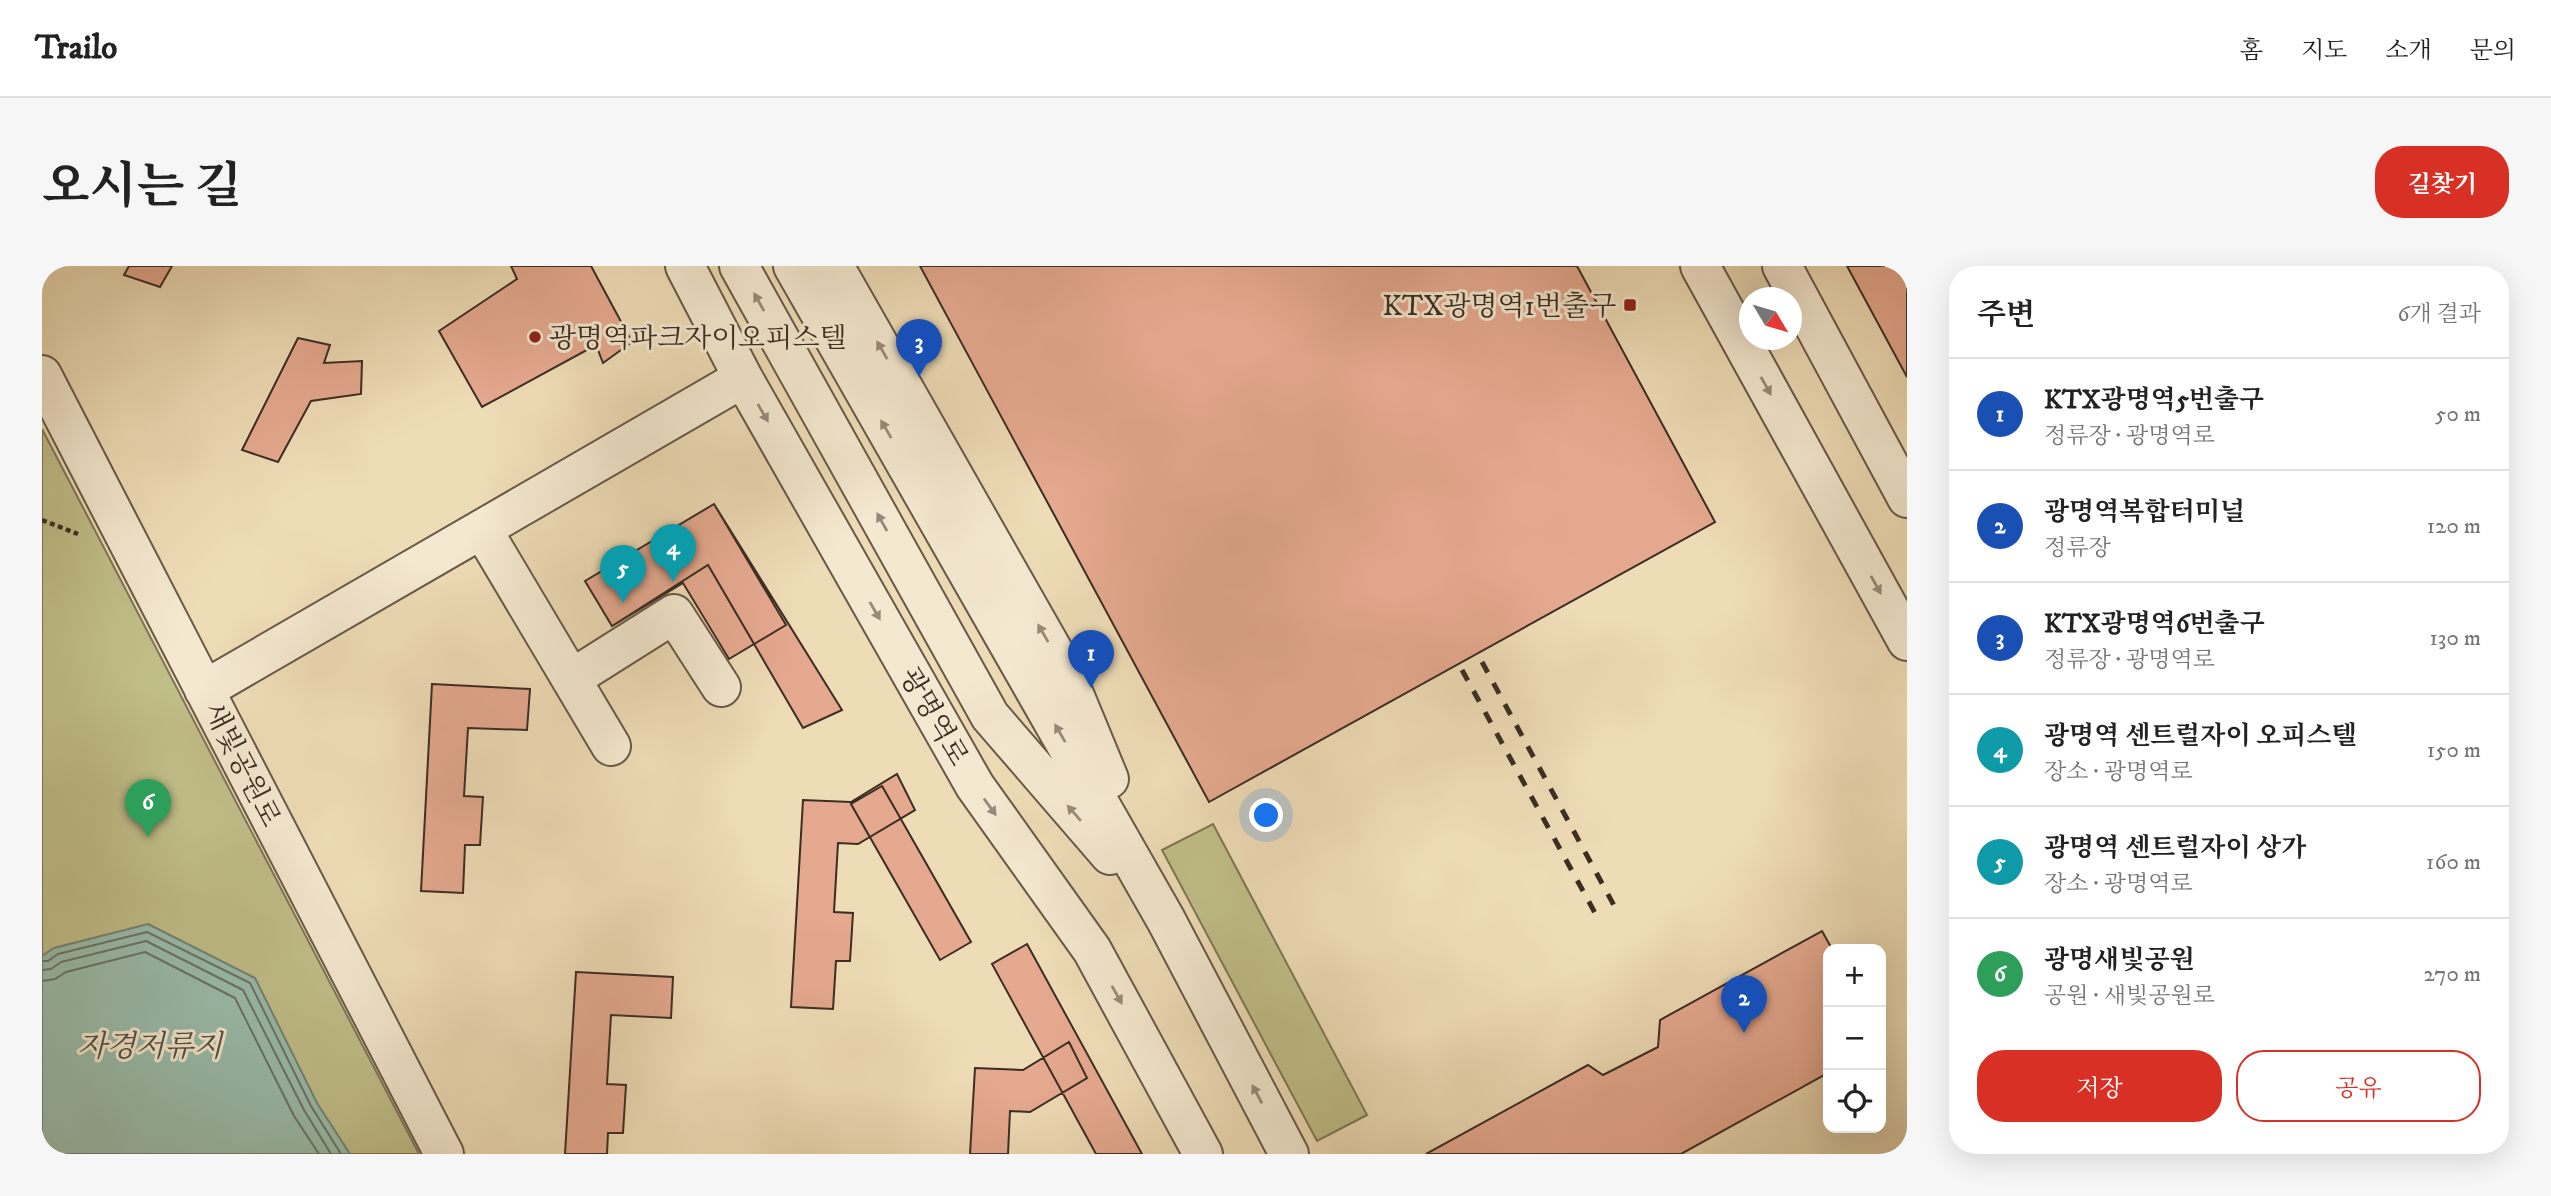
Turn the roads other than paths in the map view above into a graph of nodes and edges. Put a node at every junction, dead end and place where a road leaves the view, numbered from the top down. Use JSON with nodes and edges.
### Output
{"nodes":[{"id":1,"x":685,"y":266,"type":"edge"},
{"id":2,"x":739,"y":266,"type":"edge"},
{"id":3,"x":793,"y":266,"type":"edge"},
{"id":4,"x":834,"y":266,"type":"edge"},
{"id":5,"x":1782,"y":266,"type":"edge"},
{"id":6,"x":1703,"y":270,"type":"edge"},
{"id":7,"x":42,"y":375,"type":"edge"},
{"id":8,"x":743,"y":378,"type":"junction"},
{"id":9,"x":1907,"y":498,"type":"edge"},
{"id":10,"x":482,"y":529,"type":"junction"},
{"id":11,"x":1907,"y":641,"type":"edge"},
{"id":12,"x":571,"y":679,"type":"junction"},
{"id":13,"x":721,"y":687,"type":"dead end"},
{"id":14,"x":204,"y":690,"type":"junction"},
{"id":15,"x":611,"y":746,"type":"dead end"},
{"id":16,"x":1166,"y":920,"type":"junction"},
{"id":17,"x":444,"y":1154,"type":"edge"},
{"id":18,"x":1203,"y":1154,"type":"edge"},
{"id":19,"x":1289,"y":1154,"type":"edge"}],
"edges":[{"from":1,"to":8,"type":"street","name":"광명역로"},
{"from":16,"to":2,"type":"street","one_way":true},
{"from":16,"to":3,"type":"street","one_way":true},
{"from":16,"to":4,"type":"street","one_way":true},
{"from":5,"to":9,"type":"street"},
{"from":6,"to":11,"type":"street","one_way":true},
{"from":7,"to":14,"type":"street","name":"새빛공원로"},
{"from":8,"to":10,"type":"street"},
{"from":8,"to":18,"type":"street","name":"광명역로","one_way":true},
{"from":10,"to":12,"type":"street"},
{"from":10,"to":14,"type":"street"},
{"from":12,"to":13,"type":"street"},
{"from":12,"to":15,"type":"street"},
{"from":14,"to":17,"type":"street","name":"새빛공원로"},
{"from":19,"to":16,"type":"street","one_way":true}]}
